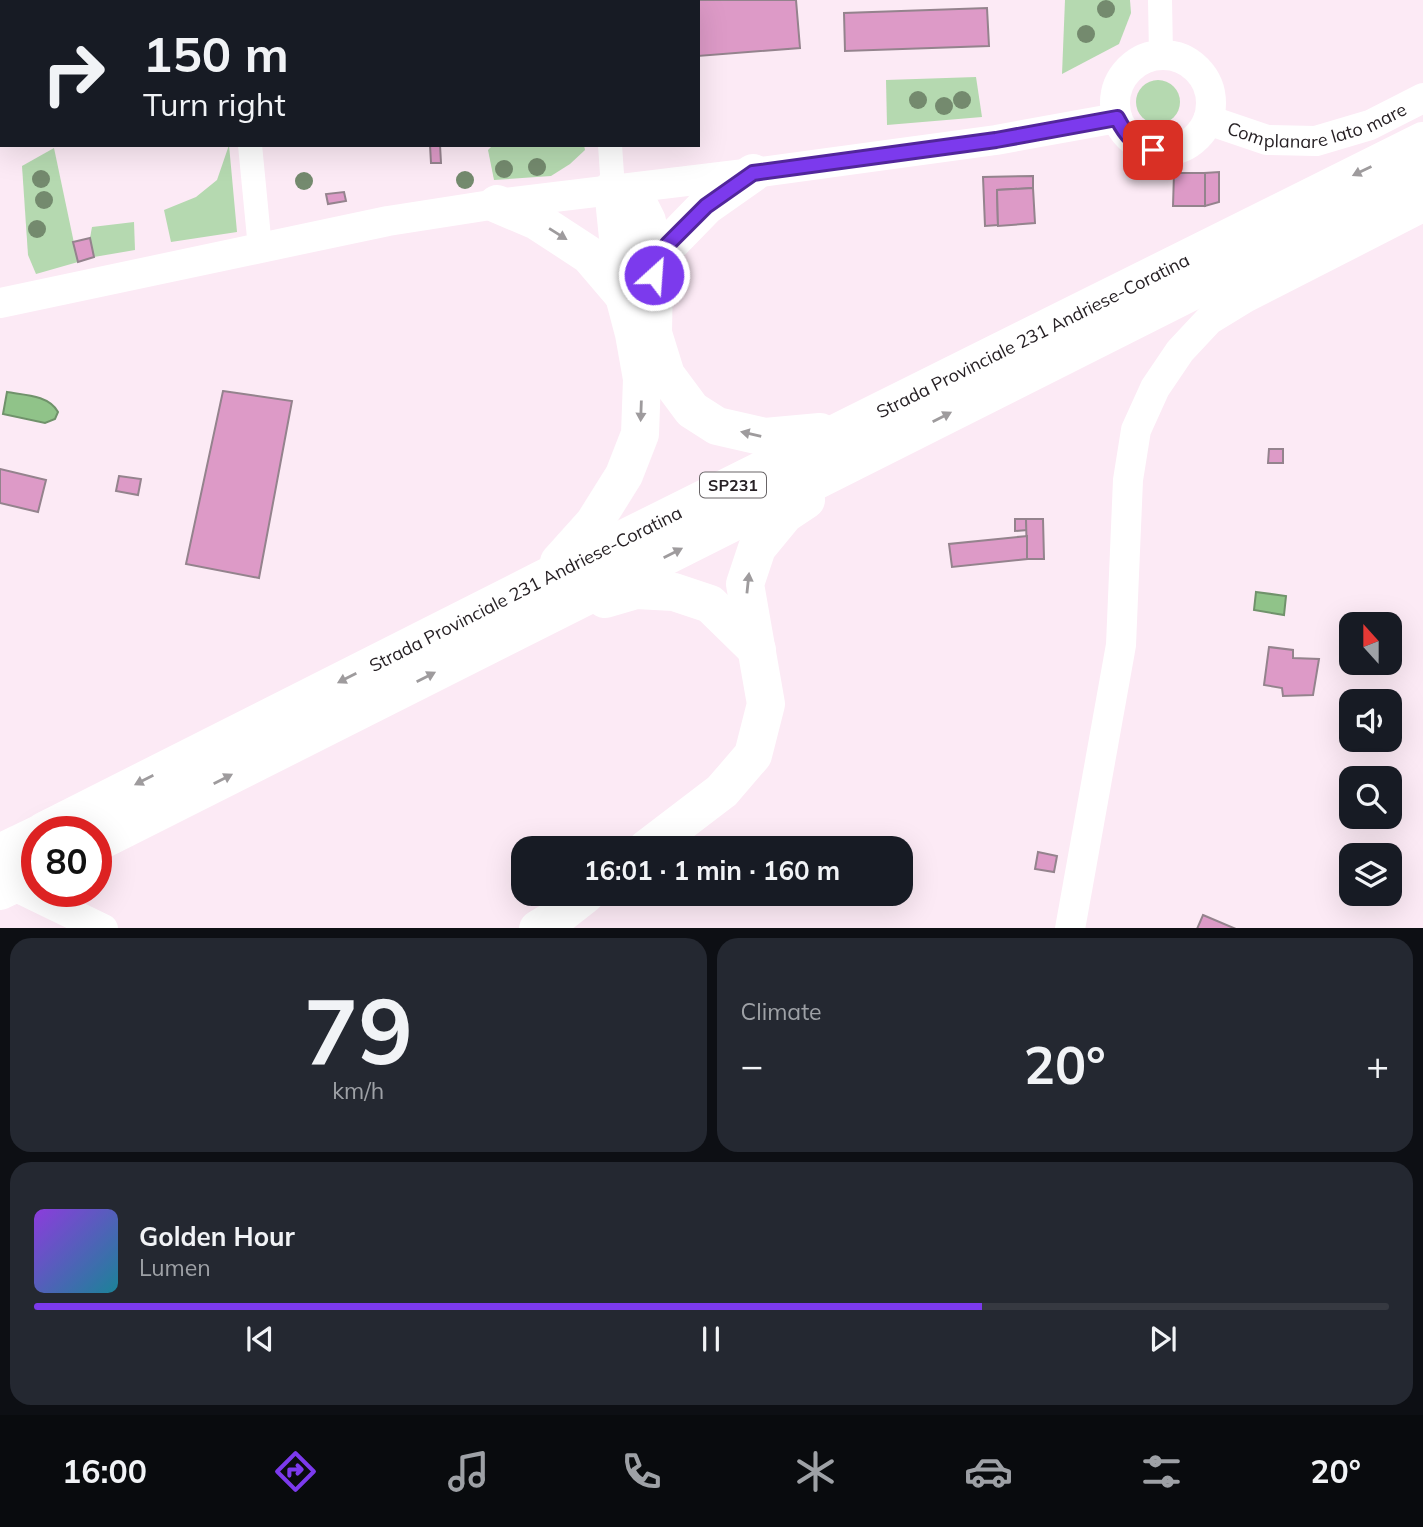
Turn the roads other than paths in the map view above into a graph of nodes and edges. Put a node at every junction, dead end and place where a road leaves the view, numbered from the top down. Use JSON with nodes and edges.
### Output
{"nodes":[{"id":1,"x":1160,"y":0,"type":"edge"},
{"id":2,"x":1161,"y":54,"type":"junction"},
{"id":3,"x":1423,"y":98,"type":"edge"},
{"id":4,"x":1117,"y":118,"type":"junction"},
{"id":5,"x":1208,"y":120,"type":"junction"},
{"id":6,"x":1423,"y":141,"type":"edge"},
{"id":7,"x":250,"y":147,"type":"edge"},
{"id":8,"x":610,"y":147,"type":"edge"},
{"id":9,"x":753,"y":173,"type":"junction"},
{"id":10,"x":1423,"y":175,"type":"edge"},
{"id":11,"x":613,"y":189,"type":"junction"},
{"id":12,"x":496,"y":204,"type":"junction"},
{"id":13,"x":1423,"y":206,"type":"edge"},
{"id":14,"x":260,"y":248,"type":"junction"},
{"id":15,"x":654,"y":275,"type":"junction"},
{"id":16,"x":624,"y":296,"type":"junction"},
{"id":17,"x":0,"y":303,"type":"edge"},
{"id":18,"x":843,"y":430,"type":"junction"},
{"id":19,"x":898,"y":439,"type":"junction"},
{"id":20,"x":543,"y":579,"type":"junction"},
{"id":21,"x":543,"y":618,"type":"junction"},
{"id":22,"x":757,"y":650,"type":"junction"},
{"id":23,"x":74,"y":816,"type":"edge"},
{"id":24,"x":112,"y":835,"type":"edge"},
{"id":25,"x":663,"y":836,"type":"edge"},
{"id":26,"x":21,"y":843,"type":"edge"},
{"id":27,"x":0,"y":853,"type":"edge"},
{"id":28,"x":0,"y":879,"type":"edge"},
{"id":29,"x":21,"y":881,"type":"edge"},
{"id":30,"x":0,"y":891,"type":"edge"},
{"id":31,"x":571,"y":906,"type":"edge"},
{"id":32,"x":546,"y":926,"type":"edge"},
{"id":33,"x":101,"y":928,"type":"edge"},
{"id":34,"x":1070,"y":928,"type":"edge"}],
"edges":[{"from":1,"to":2,"type":"street"},
{"from":2,"to":4,"type":"street"},
{"from":2,"to":5,"type":"street"},
{"from":3,"to":5,"type":"street","name":"Complanare lato mare"},
{"from":4,"to":5,"type":"street"},
{"from":4,"to":9,"type":"street"},
{"from":6,"to":18,"type":"highway","name":"Strada Provinciale 231 Andriese-Coratina","number":"SP231","one_way":true},
{"from":7,"to":14,"type":"street"},
{"from":8,"to":11,"type":"street"},
{"from":9,"to":11,"type":"street"},
{"from":9,"to":15,"type":"highway"},
{"from":19,"to":10,"type":"highway","name":"Strada Provinciale 231 Andriese-Coratina","number":"SP231","one_way":true},
{"from":11,"to":12,"type":"street"},
{"from":11,"to":15,"type":"highway"},
{"from":11,"to":16,"type":"highway"},
{"from":12,"to":14,"type":"street"},
{"from":12,"to":16,"type":"highway","one_way":true},
{"from":13,"to":34,"type":"street"},
{"from":14,"to":17,"type":"street"},
{"from":18,"to":15,"type":"highway","one_way":true},
{"from":16,"to":20,"type":"highway","one_way":true},
{"from":18,"to":20,"type":"highway","name":"Strada Provinciale 231 Andriese-Coratina","number":"SP231"},
{"from":21,"to":19,"type":"highway","name":"Strada Provinciale 231 Andriese-Coratina","number":"SP231","one_way":true},
{"from":22,"to":19,"type":"highway","one_way":true},
{"from":20,"to":23,"type":"highway","name":"Strada Provinciale 231 Andriese-Coratina","number":"SP231","one_way":true},
{"from":21,"to":22,"type":"highway"},
{"from":24,"to":21,"type":"highway","name":"Strada Provinciale 231 Andriese-Coratina","number":"SP231","one_way":true},
{"from":22,"to":25,"type":"highway"},
{"from":26,"to":27,"type":"highway"},
{"from":28,"to":33,"type":"street"},
{"from":29,"to":30,"type":"highway"},
{"from":31,"to":32,"type":"highway"}]}
